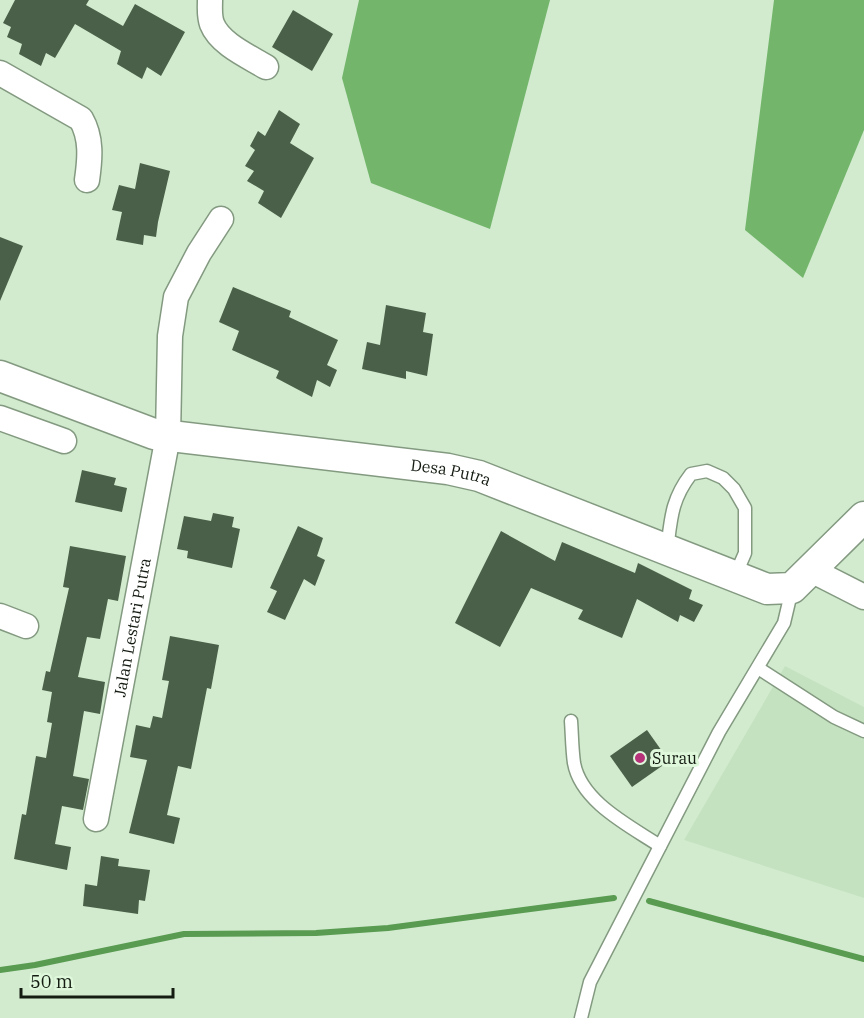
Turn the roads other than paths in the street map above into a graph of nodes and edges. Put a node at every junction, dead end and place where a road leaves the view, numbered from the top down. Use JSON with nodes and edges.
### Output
{"nodes":[{"id":1,"x":210,"y":0,"type":"edge"},
{"id":2,"x":266,"y":68,"type":"dead end"},
{"id":3,"x":0,"y":73,"type":"edge"},
{"id":4,"x":87,"y":180,"type":"dead end"},
{"id":5,"x":221,"y":219,"type":"dead end"},
{"id":6,"x":0,"y":376,"type":"edge"},
{"id":7,"x":0,"y":418,"type":"edge"},
{"id":8,"x":168,"y":436,"type":"junction"},
{"id":9,"x":64,"y":441,"type":"dead end"},
{"id":10,"x":864,"y":517,"type":"edge"},
{"id":11,"x":667,"y":551,"type":"junction"},
{"id":12,"x":735,"y":577,"type":"junction"},
{"id":13,"x":801,"y":579,"type":"junction"},
{"id":14,"x":864,"y":597,"type":"edge"},
{"id":15,"x":0,"y":616,"type":"edge"},
{"id":16,"x":26,"y":626,"type":"dead end"},
{"id":17,"x":758,"y":668,"type":"junction"},
{"id":18,"x":571,"y":721,"type":"dead end"},
{"id":19,"x":864,"y":731,"type":"edge"},
{"id":20,"x":96,"y":819,"type":"dead end"},
{"id":21,"x":660,"y":846,"type":"junction"},
{"id":22,"x":581,"y":1018,"type":"edge"}],
"edges":[{"from":1,"to":2,"type":"street"},
{"from":3,"to":4,"type":"street"},
{"from":5,"to":8,"type":"street","name":"Jalan Lestari Putra"},
{"from":6,"to":8,"type":"street","name":"Desa Putra"},
{"from":7,"to":9,"type":"street"},
{"from":8,"to":11,"type":"street","name":"Desa Putra"},
{"from":8,"to":20,"type":"street","name":"Jalan Lestari Putra"},
{"from":10,"to":13,"type":"street"},
{"from":11,"to":12,"type":"street","name":"Desa Putra"},
{"from":11,"to":12,"type":"lane"},
{"from":12,"to":13,"type":"street","name":"Desa Putra"},
{"from":13,"to":14,"type":"street"},
{"from":13,"to":17,"type":"lane"},
{"from":15,"to":16,"type":"street"},
{"from":17,"to":19,"type":"lane"},
{"from":17,"to":21,"type":"lane"},
{"from":18,"to":21,"type":"lane"},
{"from":21,"to":22,"type":"lane"}]}
